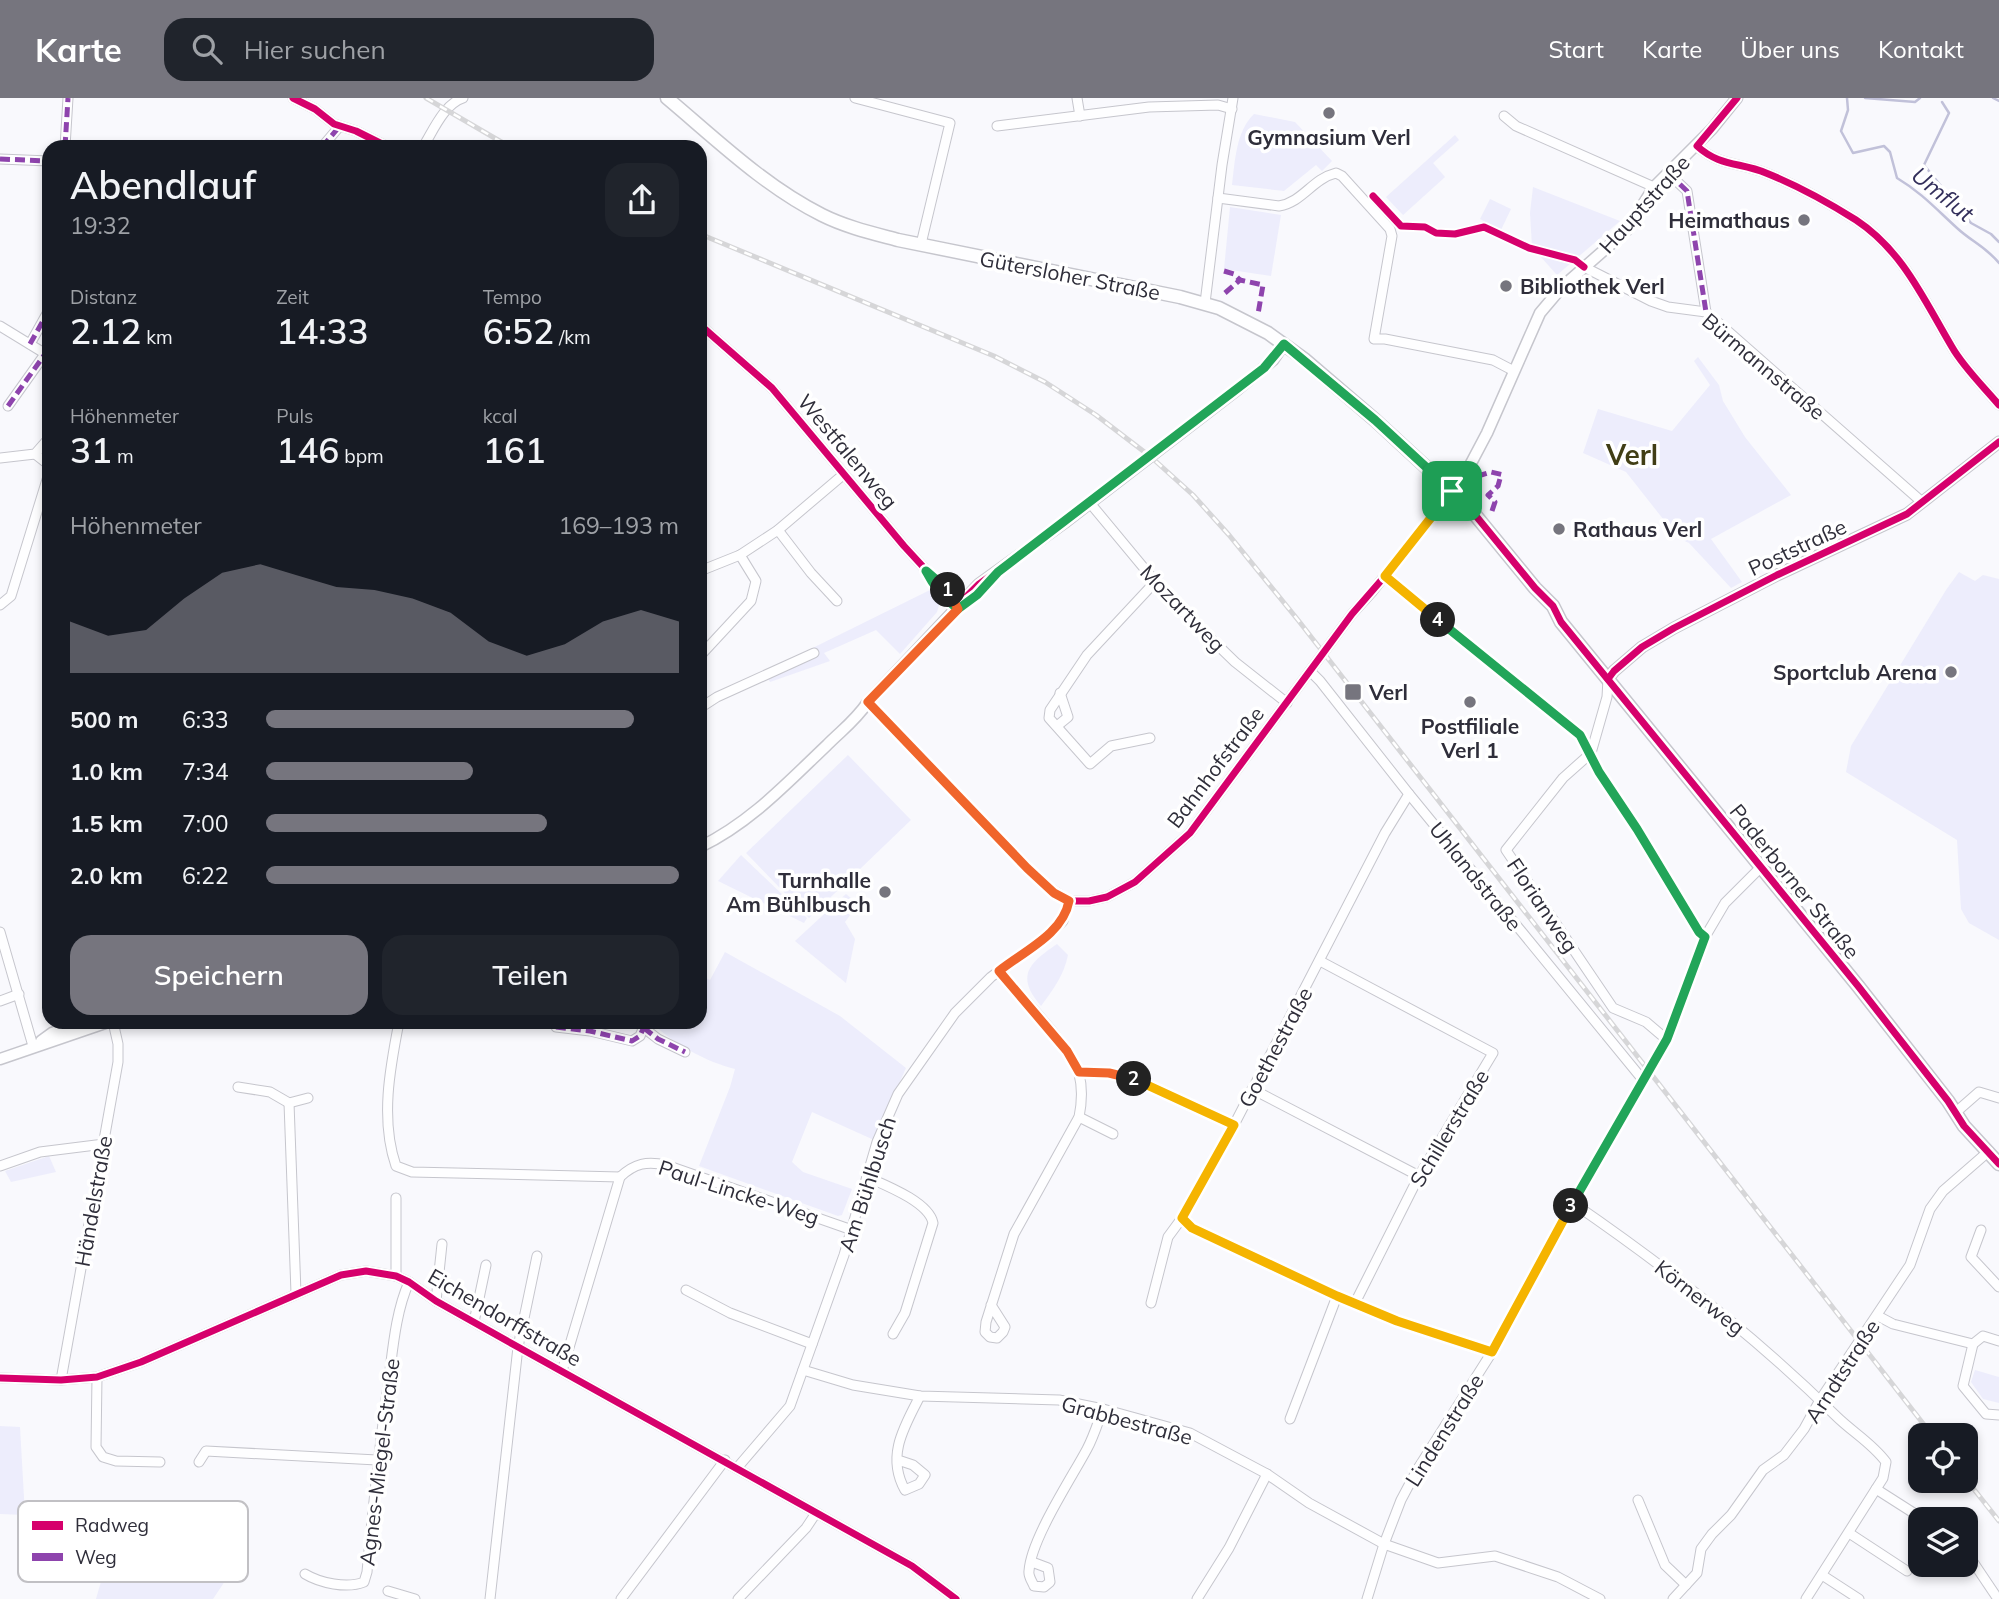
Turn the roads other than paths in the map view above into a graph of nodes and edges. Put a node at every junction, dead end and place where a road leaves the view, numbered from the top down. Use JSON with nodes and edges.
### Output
{"nodes":[{"id":1,"x":68,"y":98,"type":"edge"},
{"id":2,"x":293,"y":98,"type":"edge"},
{"id":3,"x":463,"y":98,"type":"edge"},
{"id":4,"x":667,"y":98,"type":"edge"},
{"id":5,"x":855,"y":98,"type":"edge"},
{"id":6,"x":1077,"y":98,"type":"edge"},
{"id":7,"x":1233,"y":98,"type":"edge"},
{"id":8,"x":1737,"y":98,"type":"edge"},
{"id":9,"x":1232,"y":109,"type":"junction"},
{"id":10,"x":1080,"y":116,"type":"junction"},
{"id":11,"x":1504,"y":116,"type":"dead end"},
{"id":12,"x":997,"y":126,"type":"dead end"},
{"id":13,"x":340,"y":127,"type":"junction"},
{"id":14,"x":65,"y":140,"type":"edge"},
{"id":15,"x":328,"y":140,"type":"edge"},
{"id":16,"x":374,"y":140,"type":"edge"},
{"id":17,"x":427,"y":140,"type":"edge"},
{"id":18,"x":1697,"y":146,"type":"junction"},
{"id":19,"x":0,"y":159,"type":"edge"},
{"id":20,"x":42,"y":161,"type":"edge"},
{"id":21,"x":1669,"y":174,"type":"junction"},
{"id":22,"x":1654,"y":187,"type":"junction"},
{"id":23,"x":1218,"y":198,"type":"junction"},
{"id":24,"x":921,"y":244,"type":"junction"},
{"id":25,"x":1584,"y":267,"type":"junction"},
{"id":26,"x":1205,"y":303,"type":"junction"},
{"id":27,"x":1706,"y":312,"type":"junction"},
{"id":28,"x":42,"y":323,"type":"edge"},
{"id":29,"x":0,"y":327,"type":"edge"},
{"id":30,"x":707,"y":331,"type":"edge"},
{"id":31,"x":30,"y":344,"type":"junction"},
{"id":32,"x":1284,"y":344,"type":"junction"},
{"id":33,"x":42,"y":352,"type":"edge"},
{"id":34,"x":42,"y":362,"type":"edge"},
{"id":35,"x":1514,"y":371,"type":"junction"},
{"id":36,"x":1999,"y":405,"type":"edge"},
{"id":37,"x":8,"y":406,"type":"dead end"},
{"id":38,"x":1999,"y":442,"type":"edge"},
{"id":39,"x":42,"y":446,"type":"edge"},
{"id":40,"x":35,"y":454,"type":"junction"},
{"id":41,"x":0,"y":458,"type":"edge"},
{"id":42,"x":42,"y":460,"type":"edge"},
{"id":43,"x":844,"y":474,"type":"junction"},
{"id":44,"x":1452,"y":491,"type":"junction"},
{"id":45,"x":42,"y":496,"type":"edge"},
{"id":46,"x":1922,"y":502,"type":"junction"},
{"id":47,"x":1090,"y":503,"type":"junction"},
{"id":48,"x":778,"y":530,"type":"junction"},
{"id":49,"x":740,"y":555,"type":"junction"},
{"id":50,"x":707,"y":568,"type":"edge"},
{"id":51,"x":1385,"y":576,"type":"junction"},
{"id":52,"x":1155,"y":582,"type":"junction"},
{"id":53,"x":837,"y":601,"type":"dead end"},
{"id":54,"x":0,"y":605,"type":"edge"},
{"id":55,"x":958,"y":609,"type":"junction"},
{"id":56,"x":707,"y":648,"type":"edge"},
{"id":57,"x":814,"y":653,"type":"dead end"},
{"id":58,"x":1310,"y":671,"type":"junction"},
{"id":59,"x":1608,"y":679,"type":"junction"},
{"id":60,"x":868,"y":702,"type":"junction"},
{"id":61,"x":1287,"y":703,"type":"junction"},
{"id":62,"x":707,"y":704,"type":"edge"},
{"id":63,"x":1150,"y":738,"type":"dead end"},
{"id":64,"x":1591,"y":753,"type":"junction"},
{"id":65,"x":1409,"y":794,"type":"junction"},
{"id":66,"x":707,"y":843,"type":"edge"},
{"id":67,"x":1761,"y":867,"type":"junction"},
{"id":68,"x":1069,"y":901,"type":"junction"},
{"id":69,"x":0,"y":932,"type":"edge"},
{"id":70,"x":1705,"y":937,"type":"junction"},
{"id":71,"x":1320,"y":961,"type":"junction"},
{"id":72,"x":999,"y":971,"type":"junction"},
{"id":73,"x":19,"y":994,"type":"junction"},
{"id":74,"x":0,"y":1001,"type":"edge"},
{"id":75,"x":64,"y":1029,"type":"edge"},
{"id":76,"x":91,"y":1029,"type":"edge"},
{"id":77,"x":113,"y":1029,"type":"edge"},
{"id":78,"x":398,"y":1029,"type":"edge"},
{"id":79,"x":573,"y":1029,"type":"edge"},
{"id":80,"x":643,"y":1029,"type":"edge"},
{"id":81,"x":649,"y":1029,"type":"edge"},
{"id":82,"x":1667,"y":1039,"type":"junction"},
{"id":83,"x":33,"y":1046,"type":"junction"},
{"id":84,"x":685,"y":1052,"type":"dead end"},
{"id":85,"x":0,"y":1059,"type":"edge"},
{"id":86,"x":1079,"y":1072,"type":"junction"},
{"id":87,"x":1643,"y":1080,"type":"junction"},
{"id":88,"x":238,"y":1087,"type":"dead end"},
{"id":89,"x":1252,"y":1089,"type":"junction"},
{"id":90,"x":308,"y":1098,"type":"dead end"},
{"id":91,"x":1999,"y":1098,"type":"edge"},
{"id":92,"x":289,"y":1103,"type":"junction"},
{"id":93,"x":1954,"y":1108,"type":"junction"},
{"id":94,"x":1079,"y":1117,"type":"junction"},
{"id":95,"x":1234,"y":1125,"type":"junction"},
{"id":96,"x":1113,"y":1134,"type":"dead end"},
{"id":97,"x":104,"y":1144,"type":"junction"},
{"id":98,"x":1987,"y":1149,"type":"junction"},
{"id":99,"x":1999,"y":1164,"type":"edge"},
{"id":100,"x":0,"y":1166,"type":"edge"},
{"id":101,"x":1419,"y":1176,"type":"junction"},
{"id":102,"x":620,"y":1177,"type":"junction"},
{"id":103,"x":867,"y":1177,"type":"junction"},
{"id":104,"x":396,"y":1198,"type":"dead end"},
{"id":105,"x":1573,"y":1203,"type":"junction"},
{"id":106,"x":1182,"y":1218,"type":"junction"},
{"id":107,"x":852,"y":1230,"type":"junction"},
{"id":108,"x":1981,"y":1230,"type":"dead end"},
{"id":109,"x":442,"y":1244,"type":"dead end"},
{"id":110,"x":537,"y":1256,"type":"dead end"},
{"id":111,"x":486,"y":1265,"type":"dead end"},
{"id":112,"x":396,"y":1276,"type":"junction"},
{"id":113,"x":409,"y":1282,"type":"junction"},
{"id":114,"x":1999,"y":1287,"type":"edge"},
{"id":115,"x":686,"y":1290,"type":"dead end"},
{"id":116,"x":296,"y":1293,"type":"junction"},
{"id":117,"x":1337,"y":1296,"type":"junction"},
{"id":118,"x":436,"y":1301,"type":"junction"},
{"id":119,"x":1150,"y":1303,"type":"dead end"},
{"id":120,"x":1355,"y":1303,"type":"junction"},
{"id":121,"x":992,"y":1305,"type":"dead end"},
{"id":122,"x":1878,"y":1316,"type":"junction"},
{"id":123,"x":474,"y":1322,"type":"junction"},
{"id":124,"x":893,"y":1334,"type":"dead end"},
{"id":125,"x":1999,"y":1341,"type":"edge"},
{"id":126,"x":812,"y":1344,"type":"junction"},
{"id":127,"x":1973,"y":1344,"type":"junction"},
{"id":128,"x":518,"y":1347,"type":"junction"},
{"id":129,"x":1492,"y":1352,"type":"junction"},
{"id":130,"x":803,"y":1370,"type":"junction"},
{"id":131,"x":562,"y":1371,"type":"junction"},
{"id":132,"x":97,"y":1377,"type":"junction"},
{"id":133,"x":0,"y":1378,"type":"edge"},
{"id":134,"x":61,"y":1380,"type":"junction"},
{"id":135,"x":920,"y":1396,"type":"junction"},
{"id":136,"x":1820,"y":1400,"type":"junction"},
{"id":137,"x":1103,"y":1409,"type":"junction"},
{"id":138,"x":1999,"y":1415,"type":"edge"},
{"id":139,"x":1290,"y":1419,"type":"dead end"},
{"id":140,"x":377,"y":1460,"type":"junction"},
{"id":141,"x":725,"y":1460,"type":"junction"},
{"id":142,"x":898,"y":1460,"type":"dead end"},
{"id":143,"x":160,"y":1462,"type":"dead end"},
{"id":144,"x":199,"y":1462,"type":"dead end"},
{"id":145,"x":737,"y":1468,"type":"junction"},
{"id":146,"x":1267,"y":1474,"type":"junction"},
{"id":147,"x":1876,"y":1489,"type":"junction"},
{"id":148,"x":1639,"y":1500,"type":"dead end"},
{"id":149,"x":1908,"y":1509,"type":"edge"},
{"id":150,"x":816,"y":1513,"type":"junction"},
{"id":151,"x":1849,"y":1533,"type":"junction"},
{"id":152,"x":1384,"y":1544,"type":"junction"},
{"id":153,"x":1031,"y":1562,"type":"dead end"},
{"id":154,"x":1978,"y":1569,"type":"edge"},
{"id":155,"x":1907,"y":1571,"type":"dead end"},
{"id":156,"x":304,"y":1574,"type":"dead end"},
{"id":157,"x":1822,"y":1575,"type":"junction"},
{"id":158,"x":1686,"y":1585,"type":"junction"},
{"id":159,"x":388,"y":1591,"type":"dead end"},
{"id":160,"x":954,"y":1598,"type":"edge"},
{"id":161,"x":415,"y":1599,"type":"edge"},
{"id":162,"x":491,"y":1599,"type":"edge"},
{"id":163,"x":621,"y":1599,"type":"edge"},
{"id":164,"x":738,"y":1599,"type":"edge"},
{"id":165,"x":1197,"y":1599,"type":"edge"},
{"id":166,"x":1367,"y":1599,"type":"edge"},
{"id":167,"x":1600,"y":1599,"type":"edge"},
{"id":168,"x":1673,"y":1599,"type":"edge"},
{"id":169,"x":1806,"y":1599,"type":"edge"},
{"id":170,"x":1859,"y":1599,"type":"edge"},
{"id":171,"x":1998,"y":1599,"type":"edge"}],
"edges":[{"from":1,"to":14,"type":"street"},
{"from":2,"to":13,"type":"street"},
{"from":3,"to":17,"type":"street"},
{"from":4,"to":24,"type":"main road","name":"Gütersloher Straße"},
{"from":5,"to":24,"type":"street"},
{"from":6,"to":10,"type":"street"},
{"from":7,"to":9,"type":"street"},
{"from":8,"to":18,"type":"street","name":"Hauptstraße"},
{"from":9,"to":10,"type":"street"},
{"from":9,"to":23,"type":"street"},
{"from":10,"to":12,"type":"street"},
{"from":11,"to":22,"type":"street"},
{"from":13,"to":15,"type":"street"},
{"from":13,"to":16,"type":"street"},
{"from":18,"to":21,"type":"street","name":"Hauptstraße"},
{"from":18,"to":36,"type":"street"},
{"from":19,"to":20,"type":"street"},
{"from":21,"to":22,"type":"street","name":"Hauptstraße"},
{"from":21,"to":27,"type":"street"},
{"from":22,"to":25,"type":"street","name":"Hauptstraße"},
{"from":23,"to":26,"type":"street"},
{"from":23,"to":35,"type":"street"},
{"from":24,"to":26,"type":"main road","name":"Gütersloher Straße"},
{"from":25,"to":27,"type":"street","name":"Bürmannstraße"},
{"from":25,"to":35,"type":"street","name":"Hauptstraße"},
{"from":26,"to":32,"type":"main road","name":"Gütersloher Straße"},
{"from":27,"to":46,"type":"street","name":"Bürmannstraße"},
{"from":28,"to":31,"type":"street"},
{"from":29,"to":31,"type":"street"},
{"from":30,"to":43,"type":"street","name":"Westfalenweg"},
{"from":31,"to":33,"type":"street"},
{"from":32,"to":44,"type":"main road","name":"Gütersloher Straße"},
{"from":32,"to":47,"type":"street"},
{"from":34,"to":37,"type":"street"},
{"from":35,"to":44,"type":"street","name":"Hauptstraße"},
{"from":38,"to":46,"type":"street","name":"Poststraße"},
{"from":39,"to":40,"type":"street"},
{"from":40,"to":41,"type":"street"},
{"from":40,"to":42,"type":"street"},
{"from":43,"to":48,"type":"street"},
{"from":43,"to":55,"type":"street","name":"Westfalenweg"},
{"from":44,"to":51,"type":"street","name":"Bahnhofstraße"},
{"from":44,"to":59,"type":"main road","name":"Paderborner Straße"},
{"from":45,"to":54,"type":"street"},
{"from":46,"to":59,"type":"street","name":"Poststraße"},
{"from":47,"to":52,"type":"street","name":"Mozartweg"},
{"from":47,"to":55,"type":"street"},
{"from":48,"to":49,"type":"street"},
{"from":48,"to":53,"type":"street"},
{"from":49,"to":50,"type":"street"},
{"from":49,"to":56,"type":"street"},
{"from":51,"to":58,"type":"street","name":"Bahnhofstraße"},
{"from":51,"to":64,"type":"street"},
{"from":52,"to":61,"type":"street","name":"Mozartweg"},
{"from":52,"to":63,"type":"street"},
{"from":55,"to":60,"type":"street"},
{"from":57,"to":62,"type":"street"},
{"from":58,"to":61,"type":"street","name":"Bahnhofstraße"},
{"from":58,"to":65,"type":"street","name":"Uhlandstraße"},
{"from":59,"to":64,"type":"street"},
{"from":59,"to":67,"type":"main road","name":"Paderborner Straße"},
{"from":60,"to":66,"type":"street"},
{"from":60,"to":68,"type":"street"},
{"from":61,"to":68,"type":"street","name":"Bahnhofstraße"},
{"from":64,"to":70,"type":"street"},
{"from":64,"to":82,"type":"street","name":"Florianweg"},
{"from":65,"to":71,"type":"street","name":"Goethestraße"},
{"from":65,"to":87,"type":"street","name":"Uhlandstraße"},
{"from":67,"to":70,"type":"street","name":"Lindenstraße"},
{"from":67,"to":93,"type":"main road","name":"Paderborner Straße"},
{"from":68,"to":72,"type":"street","name":"Am Bühlbusch"},
{"from":69,"to":73,"type":"street"},
{"from":70,"to":82,"type":"street","name":"Lindenstraße"},
{"from":71,"to":89,"type":"street","name":"Goethestraße"},
{"from":71,"to":101,"type":"street","name":"Schillerstraße"},
{"from":72,"to":86,"type":"street"},
{"from":72,"to":103,"type":"street","name":"Am Bühlbusch"},
{"from":73,"to":74,"type":"street"},
{"from":73,"to":83,"type":"street"},
{"from":75,"to":83,"type":"street"},
{"from":76,"to":83,"type":"street"},
{"from":77,"to":97,"type":"street","name":"Händelstraße"},
{"from":78,"to":102,"type":"street"},
{"from":79,"to":80,"type":"street"},
{"from":81,"to":84,"type":"street"},
{"from":82,"to":87,"type":"street","name":"Lindenstraße"},
{"from":83,"to":85,"type":"street"},
{"from":86,"to":94,"type":"street"},
{"from":86,"to":95,"type":"street"},
{"from":87,"to":105,"type":"street","name":"Lindenstraße"},
{"from":88,"to":92,"type":"street"},
{"from":89,"to":95,"type":"street","name":"Goethestraße"},
{"from":89,"to":101,"type":"street"},
{"from":90,"to":92,"type":"street"},
{"from":91,"to":93,"type":"street"},
{"from":92,"to":116,"type":"street"},
{"from":93,"to":98,"type":"main road","name":"Paderborner Straße"},
{"from":94,"to":96,"type":"street"},
{"from":94,"to":121,"type":"street"},
{"from":95,"to":106,"type":"street","name":"Goethestraße"},
{"from":97,"to":100,"type":"street"},
{"from":97,"to":134,"type":"street","name":"Händelstraße"},
{"from":98,"to":99,"type":"main road","name":"Paderborner Straße"},
{"from":98,"to":122,"type":"street","name":"Arndtstraße"},
{"from":101,"to":120,"type":"street","name":"Schillerstraße"},
{"from":102,"to":107,"type":"street","name":"Paul-Lincke-Weg"},
{"from":102,"to":131,"type":"street"},
{"from":103,"to":107,"type":"street","name":"Am Bühlbusch"},
{"from":103,"to":124,"type":"street"},
{"from":104,"to":112,"type":"street","name":"Eichendorffstraße"},
{"from":105,"to":129,"type":"street","name":"Lindenstraße"},
{"from":105,"to":136,"type":"street","name":"Körnerweg"},
{"from":106,"to":117,"type":"street"},
{"from":106,"to":119,"type":"street","name":"Goethestraße"},
{"from":107,"to":126,"type":"street","name":"Am Bühlbusch"},
{"from":108,"to":114,"type":"street"},
{"from":109,"to":118,"type":"street","name":"Eichendorffstraße"},
{"from":110,"to":128,"type":"street","name":"Eichendorffstraße"},
{"from":111,"to":123,"type":"street","name":"Eichendorffstraße"},
{"from":112,"to":113,"type":"street","name":"Eichendorffstraße"},
{"from":112,"to":116,"type":"street","name":"Eichendorffstraße"},
{"from":113,"to":118,"type":"street","name":"Eichendorffstraße"},
{"from":113,"to":140,"type":"street","name":"Agnes-Miegel-Straße"},
{"from":115,"to":126,"type":"street"},
{"from":116,"to":132,"type":"street","name":"Eichendorffstraße"},
{"from":117,"to":120,"type":"street"},
{"from":117,"to":139,"type":"street"},
{"from":118,"to":123,"type":"street","name":"Eichendorffstraße"},
{"from":120,"to":129,"type":"street"},
{"from":122,"to":127,"type":"street"},
{"from":122,"to":136,"type":"street","name":"Arndtstraße"},
{"from":123,"to":128,"type":"street","name":"Eichendorffstraße"},
{"from":125,"to":127,"type":"street"},
{"from":126,"to":130,"type":"street","name":"Am Bühlbusch"},
{"from":127,"to":138,"type":"street"},
{"from":128,"to":131,"type":"street","name":"Eichendorffstraße"},
{"from":128,"to":162,"type":"street"},
{"from":129,"to":152,"type":"street","name":"Lindenstraße"},
{"from":130,"to":135,"type":"street","name":"Grabbestraße"},
{"from":130,"to":145,"type":"street","name":"Am Bühlbusch"},
{"from":131,"to":141,"type":"street","name":"Eichendorffstraße"},
{"from":132,"to":134,"type":"street","name":"Eichendorffstraße"},
{"from":132,"to":143,"type":"street"},
{"from":133,"to":134,"type":"street","name":"Eichendorffstraße"},
{"from":135,"to":137,"type":"street","name":"Grabbestraße"},
{"from":135,"to":142,"type":"street"},
{"from":136,"to":147,"type":"street","name":"Körnerweg"},
{"from":136,"to":158,"type":"street","name":"Arndtstraße"},
{"from":137,"to":146,"type":"street","name":"Grabbestraße"},
{"from":137,"to":153,"type":"street"},
{"from":140,"to":144,"type":"street"},
{"from":140,"to":156,"type":"street","name":"Agnes-Miegel-Straße"},
{"from":141,"to":145,"type":"street","name":"Eichendorffstraße"},
{"from":141,"to":163,"type":"street"},
{"from":145,"to":150,"type":"street","name":"Eichendorffstraße"},
{"from":146,"to":152,"type":"street","name":"Grabbestraße"},
{"from":146,"to":165,"type":"street"},
{"from":147,"to":149,"type":"street"},
{"from":147,"to":151,"type":"street"},
{"from":148,"to":158,"type":"street"},
{"from":150,"to":160,"type":"street","name":"Eichendorffstraße"},
{"from":150,"to":164,"type":"street"},
{"from":151,"to":155,"type":"street"},
{"from":151,"to":157,"type":"street"},
{"from":152,"to":166,"type":"street","name":"Lindenstraße"},
{"from":152,"to":167,"type":"street","name":"Grabbestraße"},
{"from":154,"to":171,"type":"street"},
{"from":157,"to":169,"type":"street"},
{"from":157,"to":170,"type":"street"},
{"from":158,"to":168,"type":"street","name":"Arndtstraße"},
{"from":159,"to":161,"type":"street","name":"Agnes-Miegel-Straße"}]}
